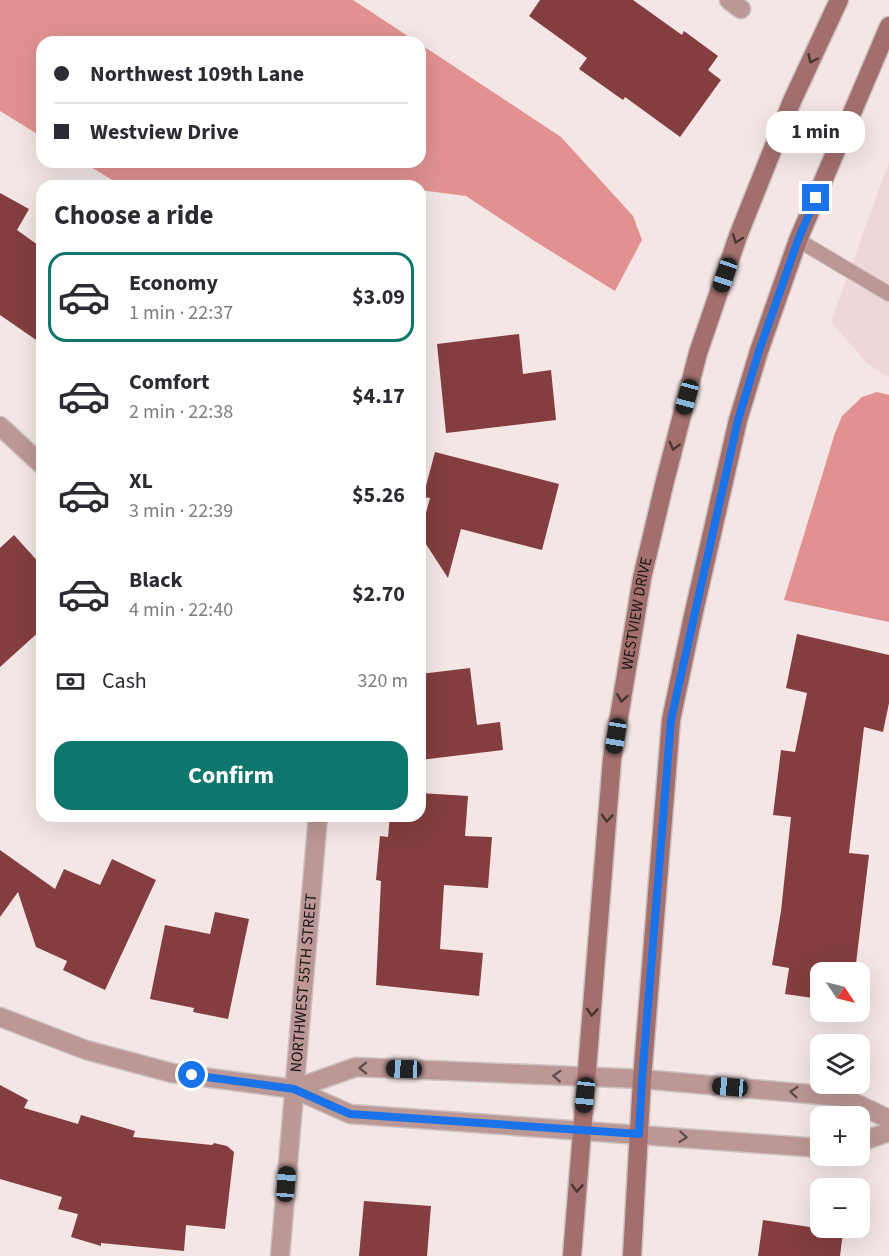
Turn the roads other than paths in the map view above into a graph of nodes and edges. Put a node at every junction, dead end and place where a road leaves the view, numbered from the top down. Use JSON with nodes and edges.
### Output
{"nodes":[{"id":1,"x":839,"y":0,"type":"edge"},
{"id":2,"x":889,"y":26,"type":"edge"},
{"id":3,"x":798,"y":240,"type":"junction"},
{"id":4,"x":889,"y":294,"type":"edge"},
{"id":5,"x":0,"y":426,"type":"edge"},
{"id":6,"x":36,"y":459,"type":"edge"},
{"id":7,"x":317,"y":822,"type":"edge"},
{"id":8,"x":0,"y":1017,"type":"edge"},
{"id":9,"x":587,"y":1077,"type":"junction"},
{"id":10,"x":642,"y":1080,"type":"junction"},
{"id":11,"x":294,"y":1089,"type":"junction"},
{"id":12,"x":889,"y":1119,"type":"edge"},
{"id":13,"x":581,"y":1130,"type":"junction"},
{"id":14,"x":889,"y":1132,"type":"edge"},
{"id":15,"x":639,"y":1134,"type":"junction"},
{"id":16,"x":870,"y":1139,"type":"edge"},
{"id":17,"x":810,"y":1147,"type":"edge"},
{"id":18,"x":280,"y":1256,"type":"edge"},
{"id":19,"x":572,"y":1256,"type":"edge"},
{"id":20,"x":632,"y":1256,"type":"edge"}],
"edges":[{"from":1,"to":9,"type":"street","name":"WESTVIEW DRIVE","one_way":true},
{"from":2,"to":3,"type":"street"},
{"from":3,"to":4,"type":"lane"},
{"from":3,"to":10,"type":"street"},
{"from":5,"to":6,"type":"street"},
{"from":7,"to":11,"type":"street","name":"NORTHWEST 55TH STREET"},
{"from":8,"to":11,"type":"street"},
{"from":9,"to":10,"type":"street"},
{"from":9,"to":11,"type":"street","one_way":true},
{"from":9,"to":13,"type":"street","name":"WESTVIEW DRIVE"},
{"from":12,"to":10,"type":"street","one_way":true},
{"from":10,"to":15,"type":"street"},
{"from":11,"to":13,"type":"street"},
{"from":11,"to":18,"type":"street","name":"NORTHWEST 55TH STREET"},
{"from":13,"to":15,"type":"street"},
{"from":13,"to":19,"type":"street","name":"WESTVIEW DRIVE","one_way":true},
{"from":14,"to":16,"type":"street"},
{"from":15,"to":17,"type":"street","one_way":true},
{"from":15,"to":20,"type":"street"}]}
